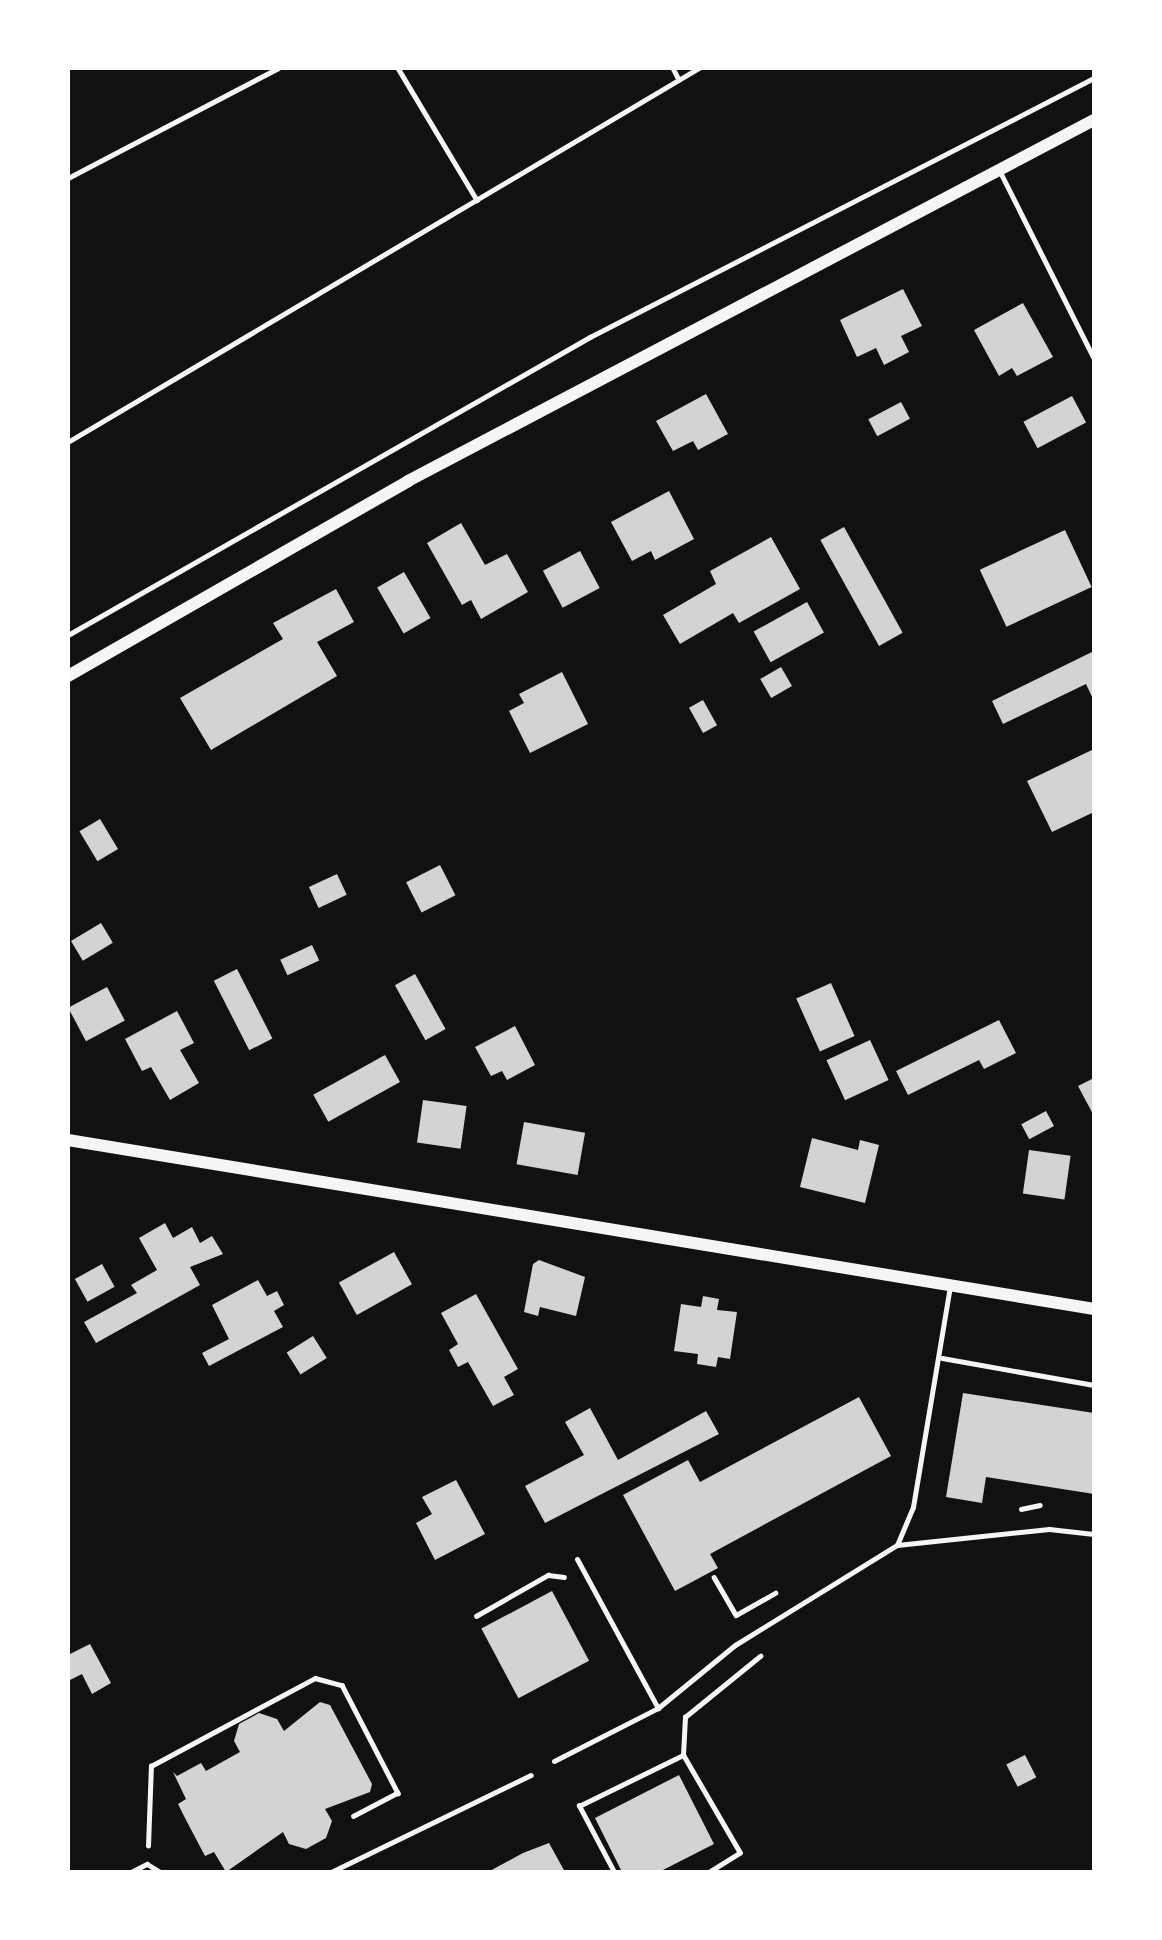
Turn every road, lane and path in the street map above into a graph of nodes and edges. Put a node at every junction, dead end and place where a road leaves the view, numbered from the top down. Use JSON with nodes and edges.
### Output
{"nodes":[{"id":1,"x":278,"y":68,"type":"edge"},
{"id":2,"x":398,"y":68,"type":"edge"},
{"id":3,"x":673,"y":68,"type":"edge"},
{"id":4,"x":699,"y":68,"type":"edge"},
{"id":5,"x":1094,"y":78,"type":"edge"},
{"id":6,"x":679,"y":80,"type":"junction"},
{"id":7,"x":1094,"y":120,"type":"edge"},
{"id":8,"x":999,"y":169,"type":"junction"},
{"id":9,"x":68,"y":178,"type":"edge"},
{"id":10,"x":477,"y":200,"type":"junction"},
{"id":11,"x":1094,"y":359,"type":"edge"},
{"id":12,"x":68,"y":442,"type":"edge"},
{"id":13,"x":68,"y":635,"type":"edge"},
{"id":14,"x":68,"y":676,"type":"edge"},
{"id":15,"x":68,"y":1140,"type":"edge"},
{"id":16,"x":950,"y":1286,"type":"junction"},
{"id":17,"x":1094,"y":1309,"type":"edge"},
{"id":18,"x":942,"y":1358,"type":"junction"},
{"id":19,"x":1094,"y":1385,"type":"edge"},
{"id":20,"x":1040,"y":1505,"type":"dead end"},
{"id":21,"x":1014,"y":1511,"type":"dead end"},
{"id":22,"x":1094,"y":1534,"type":"edge"},
{"id":23,"x":897,"y":1545,"type":"junction"},
{"id":24,"x":577,"y":1559,"type":"dead end"},
{"id":25,"x":714,"y":1577,"type":"dead end"},
{"id":26,"x":572,"y":1578,"type":"dead end"},
{"id":27,"x":784,"y":1588,"type":"dead end"},
{"id":28,"x":475,"y":1616,"type":"dead end"},
{"id":29,"x":769,"y":1649,"type":"dead end"},
{"id":30,"x":658,"y":1708,"type":"junction"},
{"id":31,"x":683,"y":1755,"type":"junction"},
{"id":32,"x":554,"y":1761,"type":"dead end"},
{"id":33,"x":531,"y":1775,"type":"dead end"},
{"id":34,"x":354,"y":1816,"type":"dead end"},
{"id":35,"x":147,"y":1864,"type":"junction"},
{"id":36,"x":131,"y":1872,"type":"edge"},
{"id":37,"x":160,"y":1872,"type":"edge"},
{"id":38,"x":331,"y":1872,"type":"edge"},
{"id":39,"x":614,"y":1872,"type":"edge"},
{"id":40,"x":709,"y":1872,"type":"edge"}],
"edges":[{"from":1,"to":9,"type":"path"},
{"from":2,"to":10,"type":"path"},
{"from":3,"to":6,"type":"path"},
{"from":4,"to":6,"type":"path"},
{"from":5,"to":13,"type":"path"},
{"from":6,"to":10,"type":"path"},
{"from":7,"to":8,"type":"street"},
{"from":8,"to":11,"type":"lane"},
{"from":8,"to":14,"type":"street"},
{"from":10,"to":12,"type":"path"},
{"from":15,"to":16,"type":"street"},
{"from":16,"to":17,"type":"street"},
{"from":16,"to":18,"type":"lane"},
{"from":18,"to":19,"type":"lane"},
{"from":18,"to":23,"type":"lane"},
{"from":20,"to":21,"type":"path"},
{"from":22,"to":23,"type":"lane"},
{"from":23,"to":30,"type":"lane"},
{"from":24,"to":30,"type":"lane"},
{"from":25,"to":27,"type":"path"},
{"from":26,"to":28,"type":"path"},
{"from":29,"to":31,"type":"path"},
{"from":30,"to":32,"type":"lane"},
{"from":31,"to":39,"type":"path"},
{"from":31,"to":40,"type":"path"},
{"from":33,"to":38,"type":"lane"},
{"from":34,"to":35,"type":"path"},
{"from":35,"to":36,"type":"lane"},
{"from":35,"to":37,"type":"lane"}]}
